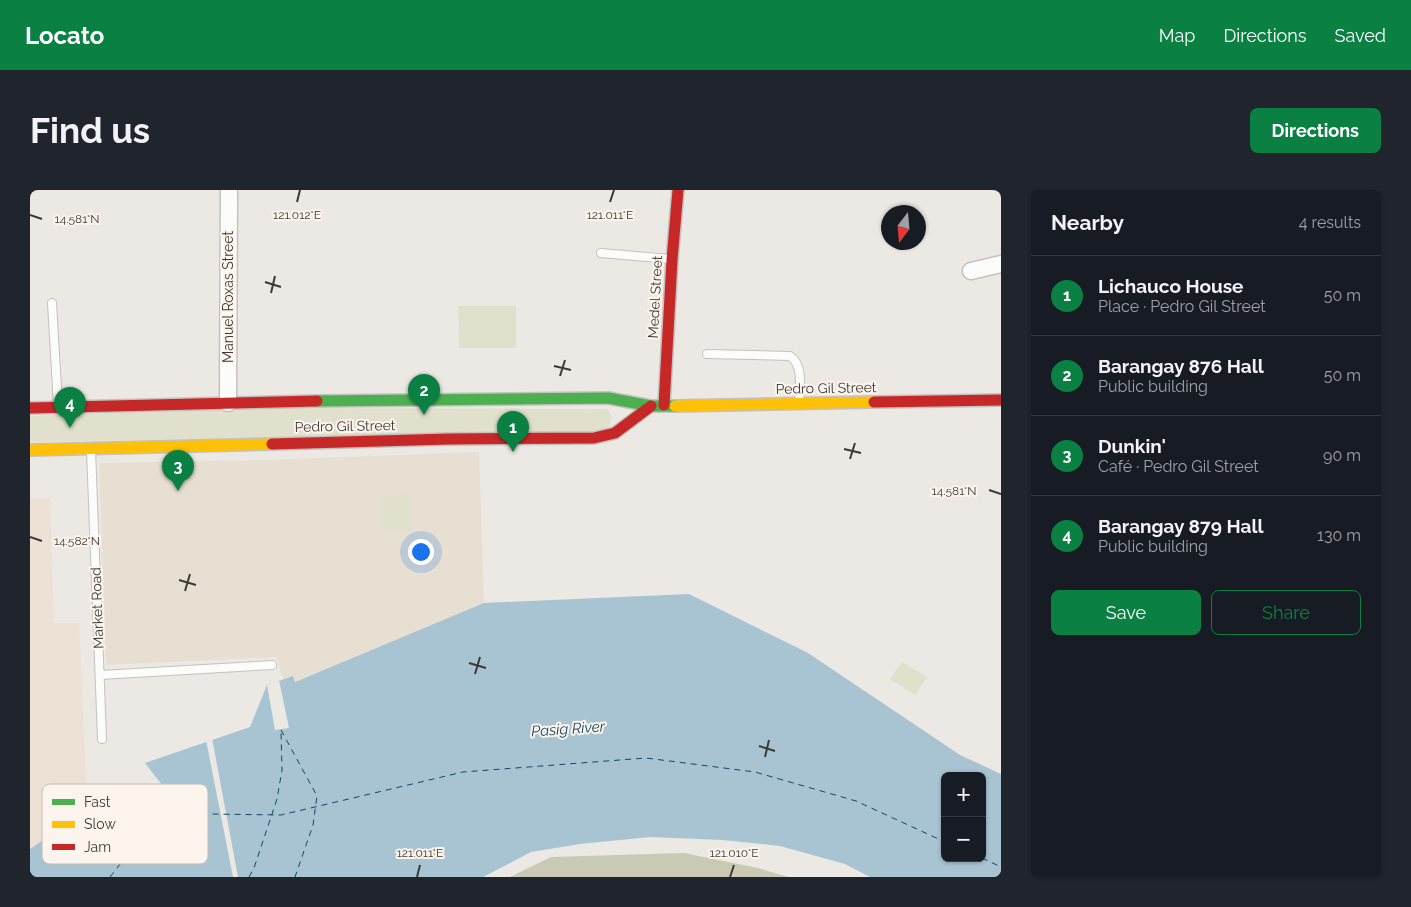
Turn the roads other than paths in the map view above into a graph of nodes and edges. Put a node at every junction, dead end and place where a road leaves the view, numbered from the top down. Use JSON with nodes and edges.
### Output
{"nodes":[{"id":1,"x":229,"y":190,"type":"edge"},
{"id":2,"x":678,"y":190,"type":"edge"},
{"id":3,"x":601,"y":253,"type":"dead end"},
{"id":4,"x":672,"y":260,"type":"junction"},
{"id":5,"x":1001,"y":264,"type":"edge"},
{"id":6,"x":971,"y":271,"type":"dead end"},
{"id":7,"x":52,"y":303,"type":"dead end"},
{"id":8,"x":707,"y":354,"type":"dead end"},
{"id":9,"x":1001,"y":400,"type":"edge"},
{"id":10,"x":228,"y":403,"type":"junction"},
{"id":11,"x":799,"y":404,"type":"junction"},
{"id":12,"x":664,"y":405,"type":"junction"},
{"id":13,"x":651,"y":406,"type":"junction"},
{"id":14,"x":58,"y":407,"type":"junction"},
{"id":15,"x":30,"y":408,"type":"edge"},
{"id":16,"x":91,"y":448,"type":"junction"},
{"id":17,"x":30,"y":450,"type":"edge"},
{"id":18,"x":272,"y":665,"type":"dead end"},
{"id":19,"x":100,"y":675,"type":"junction"},
{"id":20,"x":102,"y":739,"type":"dead end"}],
"edges":[{"from":1,"to":10,"type":"street","name":"Manuel Roxas Street"},
{"from":2,"to":4,"type":"main road","name":"Medel Street"},
{"from":3,"to":4,"type":"lane"},
{"from":4,"to":12,"type":"main road","name":"Medel Street"},
{"from":5,"to":6,"type":"street"},
{"from":7,"to":14,"type":"lane"},
{"from":8,"to":11,"type":"lane"},
{"from":9,"to":11,"type":"main road","name":"Pedro Gil Street"},
{"from":10,"to":13,"type":"main road","name":"Pedro Gil Street"},
{"from":10,"to":14,"type":"main road","name":"Pedro Gil Street"},
{"from":11,"to":12,"type":"main road","name":"Pedro Gil Street"},
{"from":12,"to":13,"type":"main road","name":"Pedro Gil Street"},
{"from":13,"to":16,"type":"main road","name":"Pedro Gil Street"},
{"from":14,"to":15,"type":"main road","name":"Pedro Gil Street"},
{"from":16,"to":17,"type":"main road","name":"Pedro Gil Street"},
{"from":16,"to":19,"type":"lane","name":"Market Road"},
{"from":18,"to":19,"type":"lane"},
{"from":19,"to":20,"type":"lane","name":"Market Road"}]}
